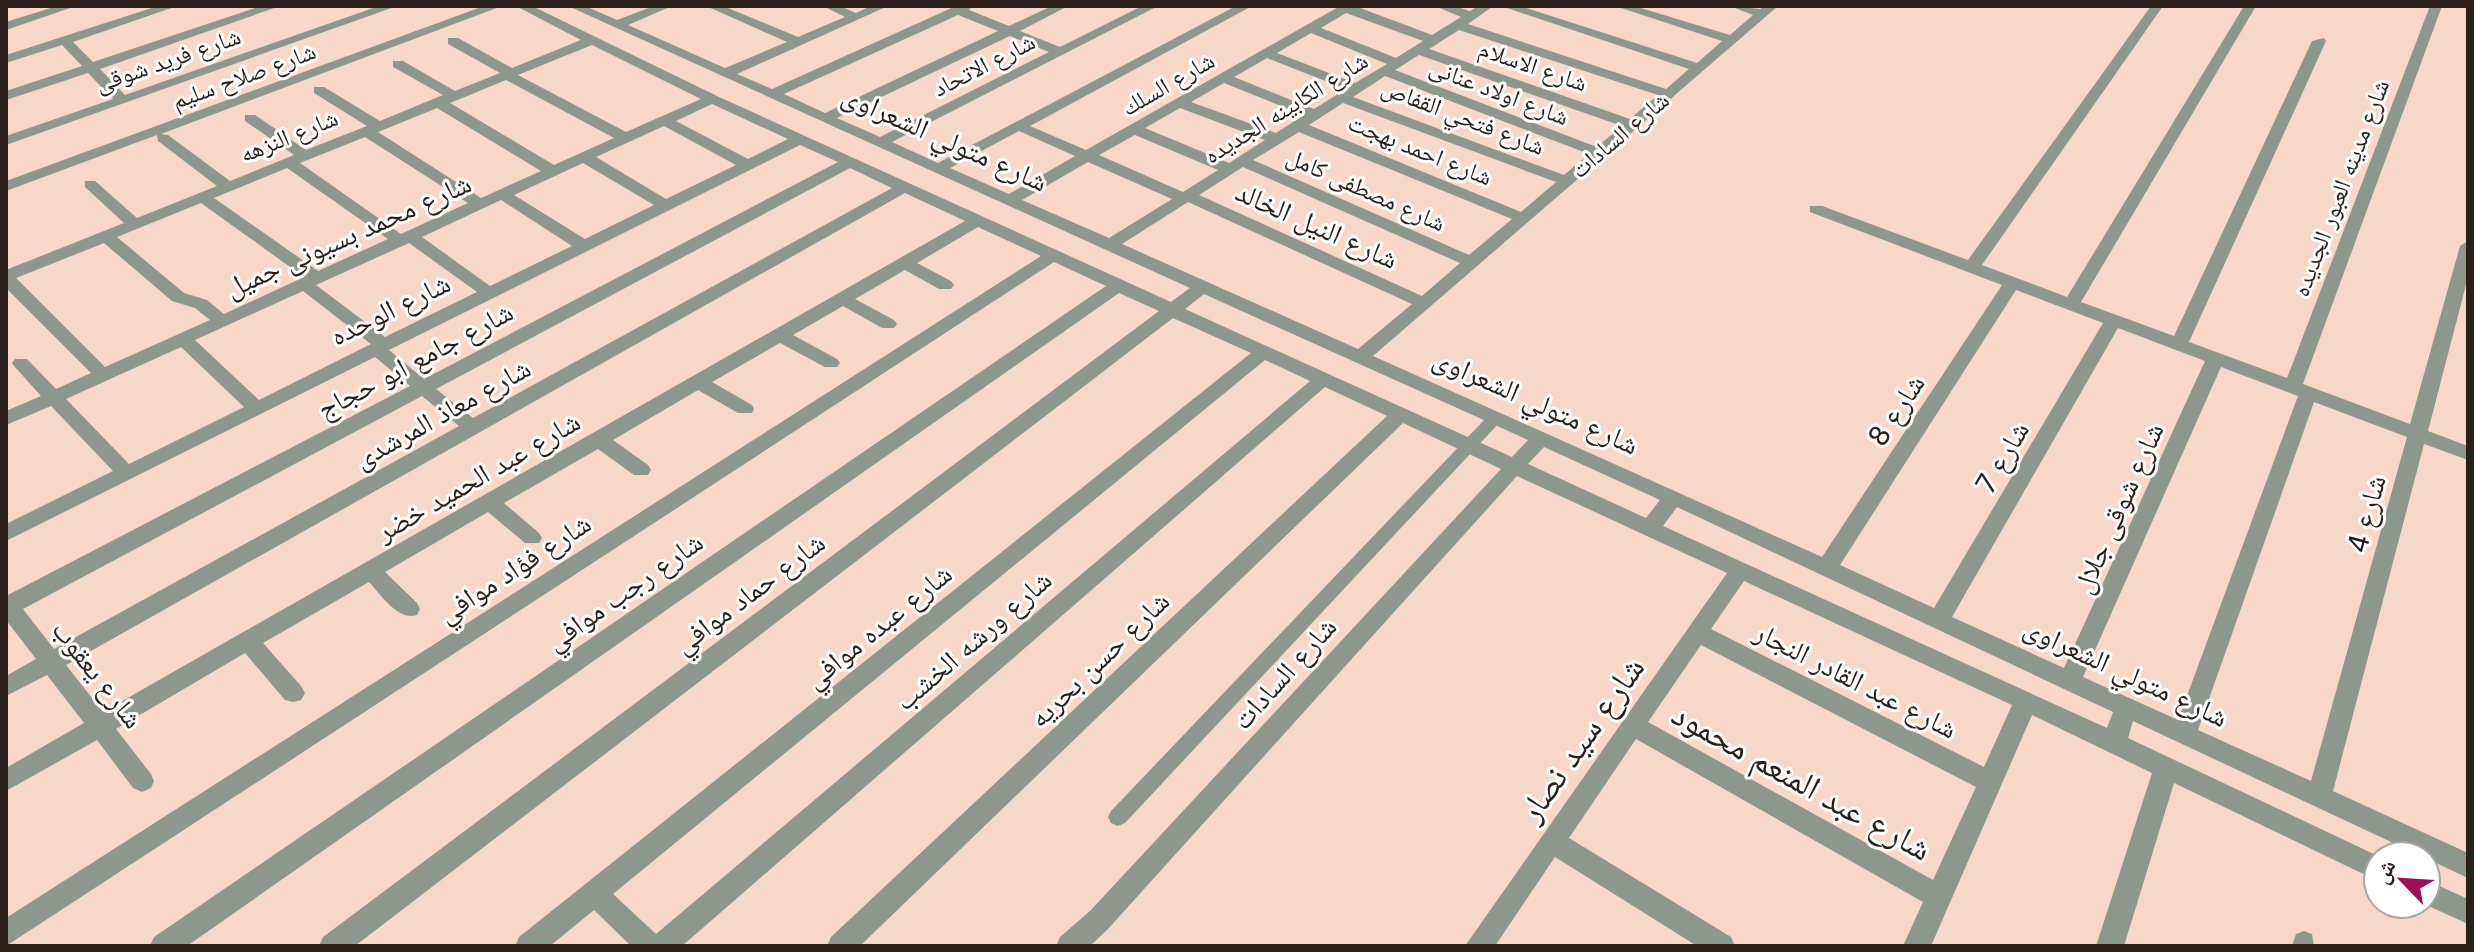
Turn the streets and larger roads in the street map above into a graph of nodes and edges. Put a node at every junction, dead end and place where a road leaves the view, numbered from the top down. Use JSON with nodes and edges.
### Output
{"nodes":[{"id":1,"x":70,"y":6,"type":"edge"},
{"id":2,"x":171,"y":6,"type":"edge"},
{"id":3,"x":274,"y":6,"type":"edge"},
{"id":4,"x":391,"y":6,"type":"edge"},
{"id":5,"x":496,"y":6,"type":"edge"},
{"id":6,"x":522,"y":6,"type":"edge"},
{"id":7,"x":576,"y":6,"type":"edge"},
{"id":8,"x":666,"y":6,"type":"edge"},
{"id":9,"x":712,"y":6,"type":"edge"},
{"id":10,"x":829,"y":6,"type":"edge"},
{"id":11,"x":882,"y":6,"type":"edge"},
{"id":12,"x":1062,"y":6,"type":"edge"},
{"id":13,"x":1152,"y":6,"type":"edge"},
{"id":14,"x":1246,"y":6,"type":"edge"},
{"id":15,"x":1441,"y":6,"type":"edge"},
{"id":16,"x":1487,"y":6,"type":"edge"},
{"id":17,"x":1507,"y":6,"type":"edge"},
{"id":18,"x":1621,"y":6,"type":"edge"},
{"id":19,"x":1736,"y":6,"type":"edge"},
{"id":20,"x":2157,"y":6,"type":"edge"},
{"id":21,"x":2250,"y":6,"type":"edge"},
{"id":22,"x":2436,"y":6,"type":"edge"},
{"id":23,"x":963,"y":7,"type":"edge"},
{"id":24,"x":1347,"y":7,"type":"edge"},
{"id":25,"x":1767,"y":10,"type":"edge"},
{"id":26,"x":855,"y":17,"type":"junction"},
{"id":27,"x":546,"y":18,"type":"junction"},
{"id":28,"x":1464,"y":21,"type":"junction"},
{"id":29,"x":616,"y":25,"type":"junction"},
{"id":30,"x":6,"y":26,"type":"edge"},
{"id":31,"x":1310,"y":28,"type":"junction"},
{"id":32,"x":1009,"y":31,"type":"junction"},
{"id":33,"x":64,"y":40,"type":"junction"},
{"id":34,"x":1434,"y":40,"type":"junction"},
{"id":35,"x":1732,"y":40,"type":"junction"},
{"id":36,"x":453,"y":41,"type":"dead end"},
{"id":37,"x":591,"y":41,"type":"junction"},
{"id":38,"x":2319,"y":41,"type":"dead end"},
{"id":39,"x":798,"y":42,"type":"junction"},
{"id":40,"x":1419,"y":50,"type":"junction"},
{"id":41,"x":1060,"y":52,"type":"junction"},
{"id":42,"x":1266,"y":53,"type":"junction"},
{"id":43,"x":6,"y":59,"type":"edge"},
{"id":44,"x":398,"y":64,"type":"dead end"},
{"id":45,"x":1391,"y":67,"type":"junction"},
{"id":46,"x":90,"y":68,"type":"junction"},
{"id":47,"x":1699,"y":68,"type":"junction"},
{"id":48,"x":509,"y":74,"type":"junction"},
{"id":49,"x":724,"y":74,"type":"junction"},
{"id":50,"x":1223,"y":78,"type":"junction"},
{"id":51,"x":319,"y":90,"type":"dead end"},
{"id":52,"x":1350,"y":93,"type":"junction"},
{"id":53,"x":1668,"y":94,"type":"junction"},
{"id":54,"x":771,"y":95,"type":"junction"},
{"id":55,"x":6,"y":96,"type":"edge"},
{"id":56,"x":454,"y":96,"type":"junction"},
{"id":57,"x":712,"y":99,"type":"junction"},
{"id":58,"x":122,"y":100,"type":"junction"},
{"id":59,"x":438,"y":102,"type":"junction"},
{"id":60,"x":1179,"y":103,"type":"junction"},
{"id":61,"x":1316,"y":115,"type":"junction"},
{"id":62,"x":250,"y":118,"type":"dead end"},
{"id":63,"x":824,"y":119,"type":"junction"},
{"id":64,"x":664,"y":120,"type":"junction"},
{"id":65,"x":1633,"y":125,"type":"junction"},
{"id":66,"x":1019,"y":126,"type":"junction"},
{"id":67,"x":1298,"y":126,"type":"junction"},
{"id":68,"x":372,"y":129,"type":"junction"},
{"id":69,"x":1134,"y":129,"type":"junction"},
{"id":70,"x":163,"y":138,"type":"dead end"},
{"id":71,"x":626,"y":138,"type":"junction"},
{"id":72,"x":800,"y":139,"type":"junction"},
{"id":73,"x":1277,"y":139,"type":"junction"},
{"id":74,"x":6,"y":141,"type":"edge"},
{"id":75,"x":879,"y":143,"type":"junction"},
{"id":76,"x":1599,"y":153,"type":"junction"},
{"id":77,"x":305,"y":156,"type":"junction"},
{"id":78,"x":1086,"y":156,"type":"junction"},
{"id":79,"x":584,"y":157,"type":"junction"},
{"id":80,"x":288,"y":162,"type":"junction"},
{"id":81,"x":850,"y":162,"type":"junction"},
{"id":82,"x":748,"y":165,"type":"junction"},
{"id":83,"x":1236,"y":165,"type":"junction"},
{"id":84,"x":937,"y":169,"type":"junction"},
{"id":85,"x":553,"y":171,"type":"junction"},
{"id":86,"x":1566,"y":181,"type":"junction"},
{"id":87,"x":90,"y":184,"type":"dead end"},
{"id":88,"x":6,"y":186,"type":"edge"},
{"id":89,"x":228,"y":187,"type":"junction"},
{"id":90,"x":905,"y":187,"type":"junction"},
{"id":91,"x":502,"y":194,"type":"junction"},
{"id":92,"x":203,"y":197,"type":"junction"},
{"id":93,"x":1186,"y":197,"type":"junction"},
{"id":94,"x":1008,"y":201,"type":"junction"},
{"id":95,"x":480,"y":204,"type":"junction"},
{"id":96,"x":666,"y":206,"type":"junction"},
{"id":97,"x":1816,"y":209,"type":"dead end"},
{"id":98,"x":1523,"y":218,"type":"junction"},
{"id":99,"x":978,"y":221,"type":"junction"},
{"id":100,"x":135,"y":224,"type":"junction"},
{"id":101,"x":106,"y":236,"type":"junction"},
{"id":102,"x":405,"y":238,"type":"junction"},
{"id":103,"x":584,"y":246,"type":"junction"},
{"id":104,"x":1108,"y":246,"type":"junction"},
{"id":105,"x":2468,"y":246,"type":"edge"},
{"id":106,"x":1054,"y":255,"type":"junction"},
{"id":107,"x":1471,"y":262,"type":"junction"},
{"id":108,"x":904,"y":263,"type":"junction"},
{"id":109,"x":1972,"y":267,"type":"junction"},
{"id":110,"x":6,"y":277,"type":"edge"},
{"id":111,"x":310,"y":281,"type":"junction"},
{"id":112,"x":2012,"y":282,"type":"junction"},
{"id":113,"x":945,"y":285,"type":"dead end"},
{"id":114,"x":1119,"y":285,"type":"junction"},
{"id":115,"x":1201,"y":288,"type":"junction"},
{"id":116,"x":489,"y":293,"type":"junction"},
{"id":117,"x":842,"y":299,"type":"junction"},
{"id":118,"x":1424,"y":303,"type":"junction"},
{"id":119,"x":2071,"y":304,"type":"junction"},
{"id":120,"x":1172,"y":309,"type":"junction"},
{"id":121,"x":2114,"y":320,"type":"junction"},
{"id":122,"x":222,"y":321,"type":"junction"},
{"id":123,"x":888,"y":324,"type":"dead end"},
{"id":124,"x":780,"y":335,"type":"junction"},
{"id":125,"x":183,"y":339,"type":"junction"},
{"id":126,"x":2179,"y":344,"type":"junction"},
{"id":127,"x":380,"y":347,"type":"junction"},
{"id":128,"x":1264,"y":352,"type":"junction"},
{"id":129,"x":1359,"y":358,"type":"junction"},
{"id":130,"x":2216,"y":358,"type":"junction"},
{"id":131,"x":21,"y":363,"type":"dead end"},
{"id":132,"x":831,"y":363,"type":"dead end"},
{"id":133,"x":103,"y":375,"type":"junction"},
{"id":134,"x":1323,"y":379,"type":"junction"},
{"id":135,"x":698,"y":382,"type":"junction"},
{"id":136,"x":423,"y":388,"type":"junction"},
{"id":137,"x":2300,"y":390,"type":"junction"},
{"id":138,"x":53,"y":398,"type":"junction"},
{"id":139,"x":257,"y":409,"type":"junction"},
{"id":140,"x":745,"y":409,"type":"dead end"},
{"id":141,"x":1400,"y":415,"type":"junction"},
{"id":142,"x":6,"y":419,"type":"edge"},
{"id":143,"x":473,"y":428,"type":"junction"},
{"id":144,"x":2416,"y":433,"type":"junction"},
{"id":145,"x":1541,"y":438,"type":"junction"},
{"id":146,"x":598,"y":439,"type":"junction"},
{"id":147,"x":2468,"y":453,"type":"edge"},
{"id":148,"x":1514,"y":467,"type":"junction"},
{"id":149,"x":641,"y":470,"type":"dead end"},
{"id":150,"x":126,"y":473,"type":"junction"},
{"id":151,"x":1673,"y":497,"type":"junction"},
{"id":152,"x":489,"y":502,"type":"junction"},
{"id":153,"x":1649,"y":530,"type":"junction"},
{"id":154,"x":6,"y":533,"type":"edge"},
{"id":155,"x":532,"y":538,"type":"dead end"},
{"id":156,"x":1826,"y":569,"type":"junction"},
{"id":157,"x":370,"y":570,"type":"junction"},
{"id":158,"x":1739,"y":572,"type":"junction"},
{"id":159,"x":7,"y":606,"type":"edge"},
{"id":160,"x":409,"y":609,"type":"dead end"},
{"id":161,"x":1938,"y":621,"type":"junction"},
{"id":162,"x":1696,"y":632,"type":"junction"},
{"id":163,"x":248,"y":641,"type":"junction"},
{"id":164,"x":51,"y":662,"type":"junction"},
{"id":165,"x":2070,"y":681,"type":"junction"},
{"id":166,"x":6,"y":687,"type":"edge"},
{"id":167,"x":293,"y":693,"type":"dead end"},
{"id":168,"x":2026,"y":701,"type":"junction"},
{"id":169,"x":2126,"y":707,"type":"junction"},
{"id":170,"x":1632,"y":725,"type":"junction"},
{"id":171,"x":100,"y":726,"type":"junction"},
{"id":172,"x":2185,"y":734,"type":"junction"},
{"id":173,"x":2114,"y":743,"type":"junction"},
{"id":174,"x":2166,"y":768,"type":"junction"},
{"id":175,"x":6,"y":780,"type":"edge"},
{"id":176,"x":142,"y":781,"type":"dead end"},
{"id":177,"x":1988,"y":781,"type":"junction"},
{"id":178,"x":2319,"y":797,"type":"junction"},
{"id":179,"x":1551,"y":841,"type":"junction"},
{"id":180,"x":2362,"y":861,"type":"edge"},
{"id":181,"x":2468,"y":866,"type":"edge"},
{"id":182,"x":594,"y":893,"type":"junction"},
{"id":183,"x":1938,"y":897,"type":"junction"},
{"id":184,"x":2442,"y":900,"type":"edge"},
{"id":185,"x":2468,"y":912,"type":"edge"},
{"id":186,"x":6,"y":933,"type":"edge"},
{"id":187,"x":164,"y":946,"type":"edge"},
{"id":188,"x":333,"y":946,"type":"edge"},
{"id":189,"x":529,"y":946,"type":"edge"},
{"id":190,"x":650,"y":946,"type":"edge"},
{"id":191,"x":662,"y":946,"type":"edge"},
{"id":192,"x":841,"y":946,"type":"edge"},
{"id":193,"x":1070,"y":946,"type":"edge"},
{"id":194,"x":1479,"y":946,"type":"edge"},
{"id":195,"x":1721,"y":946,"type":"edge"},
{"id":196,"x":1917,"y":946,"type":"edge"},
{"id":197,"x":2110,"y":946,"type":"edge"}],
"edges":[{"from":1,"to":30,"type":"street"},
{"from":2,"to":33,"type":"street"},
{"from":3,"to":46,"type":"street"},
{"from":4,"to":58,"type":"street","name":"شارع فريد شوقى"},
{"from":5,"to":88,"type":"street","name":"شارع صلاح سليم"},
{"from":6,"to":27,"type":"street"},
{"from":7,"to":27,"type":"street"},
{"from":7,"to":29,"type":"street","name":"شارع متولي الشعراوى"},
{"from":8,"to":29,"type":"street"},
{"from":9,"to":39,"type":"street"},
{"from":10,"to":26,"type":"street"},
{"from":11,"to":26,"type":"street"},
{"from":12,"to":32,"type":"street"},
{"from":13,"to":41,"type":"street","name":"شارع الاتحاد"},
{"from":14,"to":66,"type":"street"},
{"from":15,"to":28,"type":"street"},
{"from":16,"to":28,"type":"street","name":"شارع الكابينه الجديده"},
{"from":17,"to":47,"type":"street"},
{"from":18,"to":35,"type":"street"},
{"from":19,"to":25,"type":"street"},
{"from":20,"to":109,"type":"street"},
{"from":21,"to":119,"type":"street"},
{"from":22,"to":137,"type":"street","name":"شارع مدينه العبور الجديده"},
{"from":23,"to":32,"type":"street"},
{"from":23,"to":54,"type":"street"},
{"from":24,"to":31,"type":"street","name":"شارع السلك"},
{"from":24,"to":34,"type":"street"},
{"from":25,"to":35,"type":"street","name":"شارع السادات"},
{"from":26,"to":39,"type":"street"},
{"from":27,"to":37,"type":"street"},
{"from":28,"to":34,"type":"street","name":"شارع الكابينه الجديده"},
{"from":28,"to":53,"type":"street"},
{"from":29,"to":49,"type":"street","name":"شارع متولي الشعراوى"},
{"from":31,"to":42,"type":"street","name":"شارع السلك"},
{"from":31,"to":45,"type":"street","name":"شارع اولاد عنانى"},
{"from":32,"to":41,"type":"street"},
{"from":32,"to":63,"type":"street"},
{"from":33,"to":43,"type":"street"},
{"from":33,"to":46,"type":"street"},
{"from":34,"to":40,"type":"street","name":"شارع الكابينه الجديده"},
{"from":35,"to":47,"type":"street","name":"شارع السادات"},
{"from":36,"to":48,"type":"street"},
{"from":37,"to":48,"type":"street","name":"شارع النزهه"},
{"from":37,"to":57,"type":"street"},
{"from":38,"to":126,"type":"street"},
{"from":39,"to":49,"type":"street"},
{"from":40,"to":45,"type":"street","name":"شارع الكابينه الجديده"},
{"from":40,"to":65,"type":"street","name":"شارع الاسلام"},
{"from":41,"to":75,"type":"street","name":"شارع الاتحاد"},
{"from":42,"to":50,"type":"street","name":"شارع السلك"},
{"from":42,"to":52,"type":"street","name":"شارع فتحي القفاص"},
{"from":44,"to":56,"type":"street"},
{"from":45,"to":52,"type":"street","name":"شارع الكابينه الجديده"},
{"from":45,"to":76,"type":"street","name":"شارع اولاد عنانى"},
{"from":46,"to":55,"type":"street"},
{"from":46,"to":58,"type":"street"},
{"from":47,"to":53,"type":"street","name":"شارع السادات"},
{"from":48,"to":56,"type":"street","name":"شارع النزهه"},
{"from":48,"to":71,"type":"street"},
{"from":49,"to":54,"type":"street","name":"شارع متولي الشعراوى"},
{"from":50,"to":60,"type":"street","name":"شارع السلك"},
{"from":50,"to":61,"type":"street"},
{"from":51,"to":68,"type":"street"},
{"from":52,"to":61,"type":"street","name":"شارع الكابينه الجديده"},
{"from":52,"to":86,"type":"street","name":"شارع فتحي القفاص"},
{"from":53,"to":65,"type":"street","name":"شارع السادات"},
{"from":54,"to":63,"type":"street","name":"شارع متولي الشعراوى"},
{"from":56,"to":59,"type":"street","name":"شارع النزهه"},
{"from":57,"to":64,"type":"street","name":"شارع محمد بسيونى جميل"},
{"from":57,"to":72,"type":"street"},
{"from":58,"to":74,"type":"street","name":"شارع فريد شوقى"},
{"from":59,"to":68,"type":"street","name":"شارع النزهه"},
{"from":59,"to":85,"type":"street"},
{"from":60,"to":69,"type":"street","name":"شارع السلك"},
{"from":60,"to":73,"type":"street"},
{"from":61,"to":67,"type":"street","name":"شارع الكابينه الجديده"},
{"from":62,"to":77,"type":"street"},
{"from":63,"to":75,"type":"street","name":"شارع متولي الشعراوى"},
{"from":64,"to":71,"type":"street","name":"شارع محمد بسيونى جميل"},
{"from":64,"to":82,"type":"street"},
{"from":65,"to":76,"type":"street","name":"شارع السادات"},
{"from":66,"to":78,"type":"street","name":"شارع النيل الخالد"},
{"from":66,"to":84,"type":"street"},
{"from":67,"to":73,"type":"street","name":"شارع الكابينه الجديده"},
{"from":67,"to":98,"type":"street","name":"شارع احمد بهجت"},
{"from":68,"to":77,"type":"street","name":"شارع النزهه"},
{"from":68,"to":95,"type":"street"},
{"from":69,"to":78,"type":"street","name":"شارع السلك"},
{"from":69,"to":83,"type":"street","name":"شارع مصطفى كامل"},
{"from":70,"to":89,"type":"street"},
{"from":71,"to":79,"type":"street","name":"شارع محمد بسيونى جميل"},
{"from":72,"to":81,"type":"street"},
{"from":72,"to":82,"type":"street","name":"شارع الوحده"},
{"from":73,"to":83,"type":"street","name":"شارع الكابينه الجديده"},
{"from":75,"to":84,"type":"street","name":"شارع متولي الشعراوى"},
{"from":76,"to":86,"type":"street","name":"شارع السادات"},
{"from":77,"to":80,"type":"street","name":"شارع النزهه"},
{"from":78,"to":93,"type":"street","name":"شارع النيل الخالد"},
{"from":78,"to":94,"type":"street","name":"شارع السلك"},
{"from":79,"to":85,"type":"street","name":"شارع محمد بسيونى جميل"},
{"from":79,"to":96,"type":"street"},
{"from":80,"to":89,"type":"street","name":"شارع النزهه"},
{"from":80,"to":102,"type":"street"},
{"from":81,"to":90,"type":"street"},
{"from":81,"to":136,"type":"street","name":"شارع جامع ابو حجاج"},
{"from":82,"to":96,"type":"street","name":"شارع الوحده"},
{"from":83,"to":93,"type":"street","name":"شارع الكابينه الجديده"},
{"from":83,"to":107,"type":"street","name":"شارع مصطفى كامل"},
{"from":84,"to":94,"type":"street","name":"شارع متولي الشعراوى"},
{"from":85,"to":91,"type":"street","name":"شارع محمد بسيونى جميل"},
{"from":86,"to":98,"type":"street","name":"شارع السادات"},
{"from":87,"to":100,"type":"street"},
{"from":89,"to":92,"type":"street","name":"شارع النزهه"},
{"from":90,"to":99,"type":"street"},
{"from":90,"to":143,"type":"street","name":"شارع معاذ المرشدى"},
{"from":91,"to":95,"type":"street","name":"شارع محمد بسيونى جميل"},
{"from":91,"to":103,"type":"street"},
{"from":92,"to":100,"type":"street","name":"شارع النزهه"},
{"from":92,"to":111,"type":"street"},
{"from":93,"to":104,"type":"street","name":"شارع الكابينه الجديده"},
{"from":93,"to":118,"type":"street","name":"شارع النيل الخالد"},
{"from":94,"to":104,"type":"street","name":"شارع متولي الشعراوى"},
{"from":95,"to":102,"type":"street","name":"شارع محمد بسيونى جميل"},
{"from":96,"to":103,"type":"street","name":"شارع الوحده"},
{"from":97,"to":109,"type":"street"},
{"from":98,"to":107,"type":"street","name":"شارع السادات"},
{"from":99,"to":106,"type":"street"},
{"from":99,"to":108,"type":"street","name":"شارع عبد الحميد خضر"},
{"from":100,"to":101,"type":"street","name":"شارع النزهه"},
{"from":101,"to":110,"type":"street","name":"شارع النزهه"},
{"from":101,"to":122,"type":"street"},
{"from":102,"to":111,"type":"street","name":"شارع محمد بسيونى جميل"},
{"from":102,"to":116,"type":"street"},
{"from":103,"to":116,"type":"street","name":"شارع الوحده"},
{"from":104,"to":115,"type":"street","name":"شارع متولي الشعراوى"},
{"from":105,"to":144,"type":"street","name":"شارع 4"},
{"from":106,"to":114,"type":"street"},
{"from":106,"to":186,"type":"street","name":"شارع فؤاد موافي"},
{"from":107,"to":118,"type":"street","name":"شارع السادات"},
{"from":108,"to":113,"type":"street"},
{"from":108,"to":117,"type":"street","name":"شارع عبد الحميد خضر"},
{"from":109,"to":112,"type":"street"},
{"from":110,"to":133,"type":"street"},
{"from":111,"to":122,"type":"street","name":"شارع محمد بسيونى جميل"},
{"from":111,"to":127,"type":"street"},
{"from":112,"to":119,"type":"street"},
{"from":112,"to":156,"type":"street","name":"شارع 8"},
{"from":114,"to":120,"type":"street"},
{"from":114,"to":187,"type":"street","name":"شارع رجب موافي"},
{"from":115,"to":120,"type":"street","name":"شارع حماد موافي"},
{"from":115,"to":129,"type":"street","name":"شارع متولي الشعراوى"},
{"from":116,"to":127,"type":"street","name":"شارع الوحده"},
{"from":117,"to":123,"type":"street"},
{"from":117,"to":124,"type":"street","name":"شارع عبد الحميد خضر"},
{"from":118,"to":129,"type":"street","name":"شارع السادات"},
{"from":119,"to":121,"type":"street"},
{"from":120,"to":128,"type":"street"},
{"from":120,"to":188,"type":"street","name":"شارع حماد موافي"},
{"from":121,"to":126,"type":"street"},
{"from":121,"to":161,"type":"street","name":"شارع 7"},
{"from":122,"to":125,"type":"street","name":"شارع محمد بسيونى جميل"},
{"from":124,"to":132,"type":"street"},
{"from":124,"to":135,"type":"street","name":"شارع عبد الحميد خضر"},
{"from":125,"to":133,"type":"street","name":"شارع محمد بسيونى جميل"},
{"from":125,"to":139,"type":"street"},
{"from":126,"to":130,"type":"street"},
{"from":127,"to":136,"type":"street"},
{"from":127,"to":139,"type":"street","name":"شارع الوحده"},
{"from":128,"to":134,"type":"street"},
{"from":128,"to":182,"type":"street","name":"شارع عبده موافي"},
{"from":129,"to":145,"type":"street","name":"شارع متولي الشعراوى"},
{"from":130,"to":137,"type":"street"},
{"from":130,"to":165,"type":"street","name":"شارع شوقى جلال"},
{"from":131,"to":138,"type":"street"},
{"from":133,"to":138,"type":"street","name":"شارع محمد بسيونى جميل"},
{"from":134,"to":141,"type":"street"},
{"from":134,"to":191,"type":"street","name":"شارع ورشه الخشب"},
{"from":135,"to":140,"type":"street"},
{"from":135,"to":146,"type":"street","name":"شارع عبد الحميد خضر"},
{"from":136,"to":143,"type":"street"},
{"from":136,"to":159,"type":"street","name":"شارع جامع ابو حجاج"},
{"from":137,"to":144,"type":"street"},
{"from":137,"to":172,"type":"street","name":"شارع مدينه العبور الجديده"},
{"from":138,"to":142,"type":"street","name":"شارع محمد بسيونى جميل"},
{"from":138,"to":150,"type":"street"},
{"from":139,"to":150,"type":"street","name":"شارع الوحده"},
{"from":141,"to":148,"type":"street"},
{"from":141,"to":192,"type":"street","name":"شارع حسن بحريه"},
{"from":143,"to":164,"type":"street","name":"شارع معاذ المرشدى"},
{"from":144,"to":147,"type":"street"},
{"from":144,"to":178,"type":"street","name":"شارع 4"},
{"from":145,"to":148,"type":"street","name":"شارع السادات"},
{"from":145,"to":151,"type":"street","name":"شارع متولي الشعراوى"},
{"from":146,"to":149,"type":"street"},
{"from":146,"to":152,"type":"street","name":"شارع عبد الحميد خضر"},
{"from":148,"to":153,"type":"street"},
{"from":148,"to":193,"type":"street","name":"شارع السادات"},
{"from":150,"to":154,"type":"street","name":"شارع الوحده"},
{"from":151,"to":153,"type":"street"},
{"from":151,"to":156,"type":"street","name":"شارع متولي الشعراوى"},
{"from":152,"to":155,"type":"street"},
{"from":152,"to":157,"type":"street","name":"شارع عبد الحميد خضر"},
{"from":153,"to":158,"type":"street"},
{"from":156,"to":161,"type":"street","name":"شارع متولي الشعراوى"},
{"from":157,"to":160,"type":"street"},
{"from":157,"to":163,"type":"street","name":"شارع عبد الحميد خضر"},
{"from":158,"to":162,"type":"street","name":"شارع سيد نصار"},
{"from":158,"to":168,"type":"street"},
{"from":159,"to":164,"type":"street","name":"شارع يعقوب"},
{"from":161,"to":165,"type":"street","name":"شارع متولي الشعراوى"},
{"from":162,"to":170,"type":"street","name":"شارع سيد نصار"},
{"from":162,"to":177,"type":"street","name":"شارع عبد القادر النجار"},
{"from":163,"to":167,"type":"street"},
{"from":163,"to":171,"type":"street","name":"شارع عبد الحميد خضر"},
{"from":164,"to":166,"type":"street","name":"شارع معاذ المرشدى"},
{"from":164,"to":171,"type":"street","name":"شارع يعقوب"},
{"from":165,"to":169,"type":"street","name":"شارع متولي الشعراوى"},
{"from":168,"to":173,"type":"street"},
{"from":168,"to":177,"type":"street"},
{"from":169,"to":172,"type":"street","name":"شارع متولي الشعراوى"},
{"from":169,"to":173,"type":"street"},
{"from":170,"to":179,"type":"street","name":"شارع سيد نصار"},
{"from":170,"to":183,"type":"street","name":"شارع عبد المنعم محمود"},
{"from":171,"to":175,"type":"street","name":"شارع عبد الحميد خضر"},
{"from":171,"to":176,"type":"street","name":"شارع يعقوب"},
{"from":172,"to":178,"type":"street","name":"شارع متولي الشعراوى"},
{"from":173,"to":174,"type":"street"},
{"from":174,"to":180,"type":"street"},
{"from":174,"to":197,"type":"street"},
{"from":177,"to":183,"type":"street"},
{"from":178,"to":181,"type":"street","name":"شارع متولي الشعراوى"},
{"from":179,"to":194,"type":"street","name":"شارع سيد نصار"},
{"from":179,"to":195,"type":"street"},
{"from":182,"to":189,"type":"street","name":"شارع عبده موافي"},
{"from":182,"to":190,"type":"street"},
{"from":183,"to":196,"type":"street"},
{"from":184,"to":185,"type":"street"}]}
